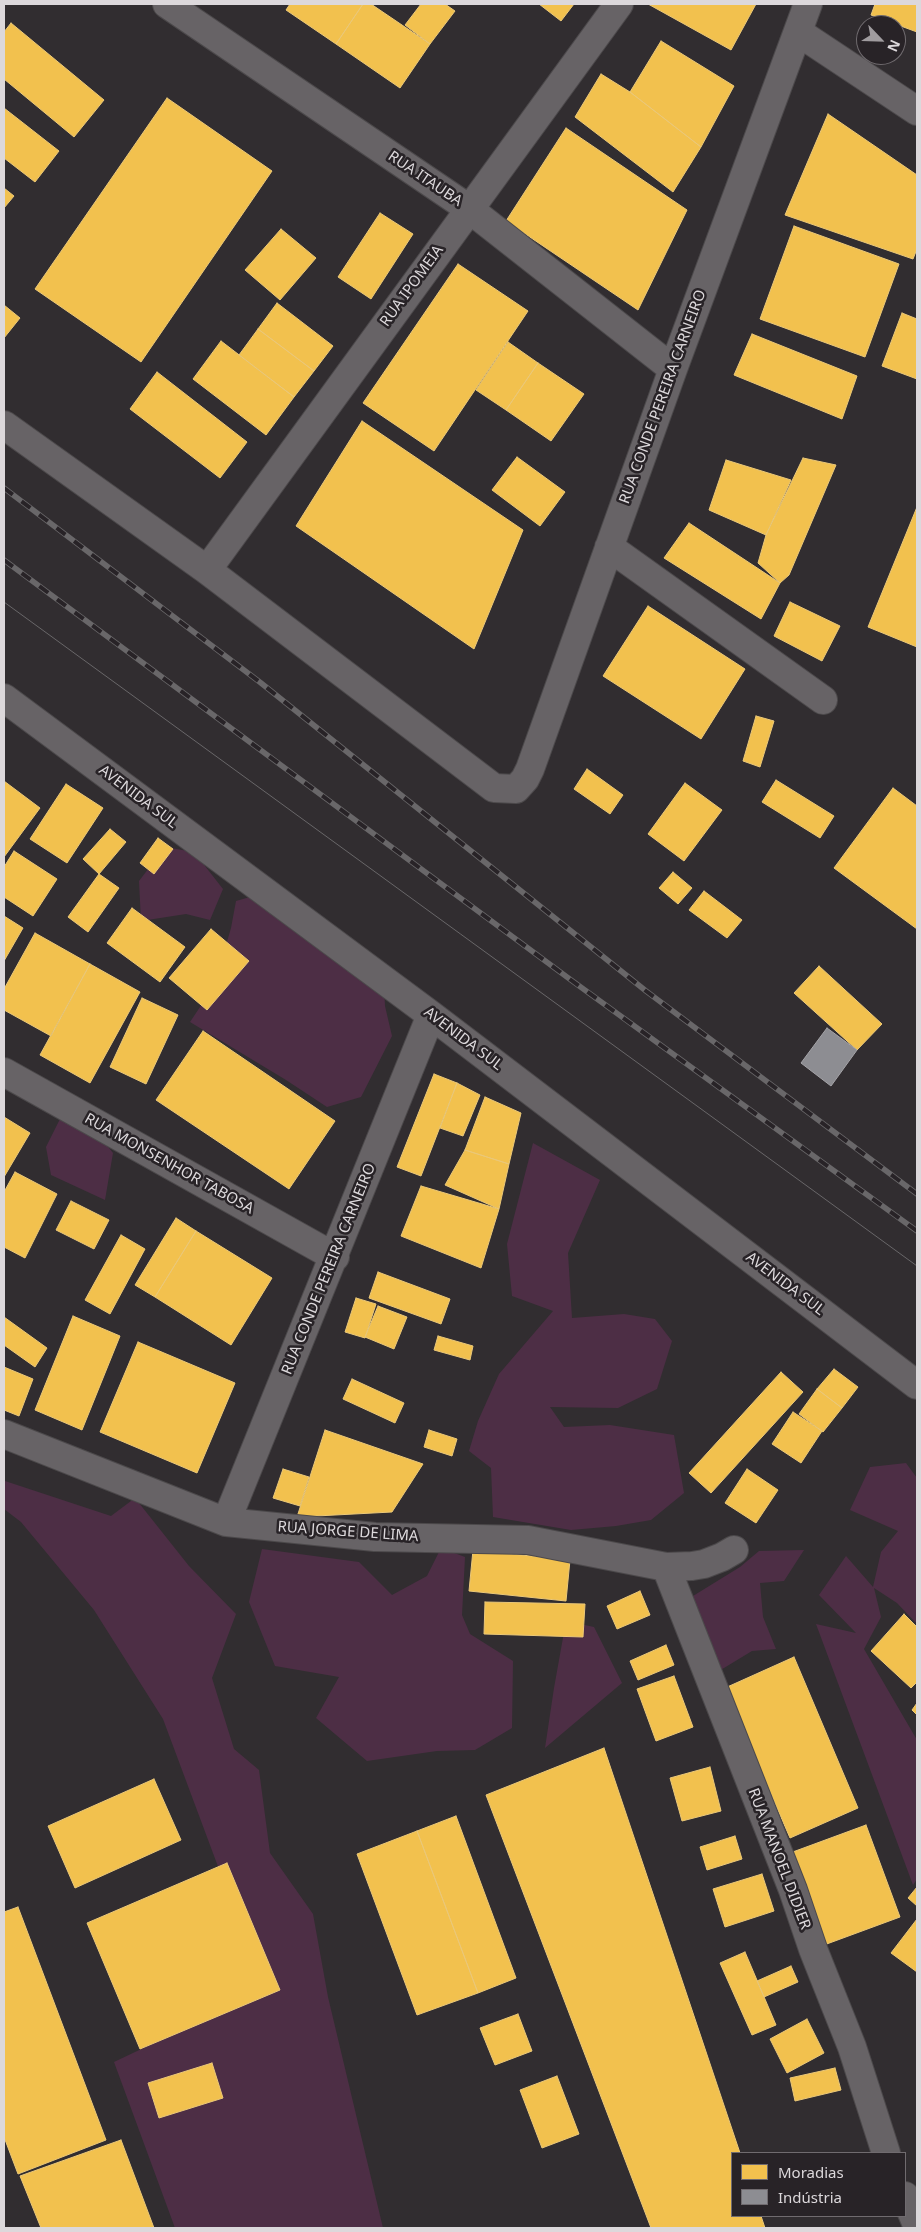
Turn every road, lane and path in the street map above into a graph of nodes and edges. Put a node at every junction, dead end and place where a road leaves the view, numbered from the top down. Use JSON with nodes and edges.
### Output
{"nodes":[{"id":1,"x":167,"y":4,"type":"edge"},
{"id":2,"x":619,"y":4,"type":"edge"},
{"id":3,"x":808,"y":4,"type":"edge"},
{"id":4,"x":798,"y":32,"type":"junction"},
{"id":5,"x":917,"y":111,"type":"edge"},
{"id":6,"x":468,"y":208,"type":"junction"},
{"id":7,"x":673,"y":369,"type":"junction"},
{"id":8,"x":4,"y":425,"type":"edge"},
{"id":9,"x":609,"y":547,"type":"junction"},
{"id":10,"x":207,"y":570,"type":"junction"},
{"id":11,"x":4,"y":698,"type":"edge"},
{"id":12,"x":823,"y":700,"type":"dead end"},
{"id":13,"x":432,"y":1015,"type":"junction"},
{"id":14,"x":4,"y":1072,"type":"edge"},
{"id":15,"x":335,"y":1257,"type":"junction"},
{"id":16,"x":917,"y":1385,"type":"edge"},
{"id":17,"x":4,"y":1434,"type":"edge"},
{"id":18,"x":226,"y":1522,"type":"junction"},
{"id":19,"x":734,"y":1550,"type":"dead end"},
{"id":20,"x":666,"y":1567,"type":"junction"},
{"id":21,"x":886,"y":2152,"type":"edge"},
{"id":22,"x":906,"y":2198,"type":"edge"},
{"id":23,"x":917,"y":2225,"type":"edge"}],
"edges":[{"from":1,"to":6,"type":"street","name":"RUA ITAUBA"},
{"from":2,"to":6,"type":"street","name":"RUA IPOMEIA"},
{"from":3,"to":4,"type":"street","name":"RUA CONDE PEREIRA CARNEIRO"},
{"from":4,"to":5,"type":"street"},
{"from":4,"to":7,"type":"street","name":"RUA CONDE PEREIRA CARNEIRO"},
{"from":6,"to":7,"type":"street","name":"RUA ITAUBA"},
{"from":6,"to":10,"type":"street","name":"RUA IPOMEIA"},
{"from":7,"to":9,"type":"street","name":"RUA CONDE PEREIRA CARNEIRO"},
{"from":8,"to":10,"type":"street"},
{"from":9,"to":10,"type":"street","name":"RUA CONDE PEREIRA CARNEIRO"},
{"from":9,"to":12,"type":"street"},
{"from":11,"to":13,"type":"street","name":"AVENIDA SUL"},
{"from":13,"to":15,"type":"street","name":"RUA CONDE PEREIRA CARNEIRO"},
{"from":13,"to":16,"type":"street","name":"AVENIDA SUL"},
{"from":14,"to":15,"type":"street","name":"RUA MONSENHOR TABOSA"},
{"from":15,"to":18,"type":"street","name":"RUA CONDE PEREIRA CARNEIRO"},
{"from":17,"to":18,"type":"street","name":"RUA JORGE DE LIMA"},
{"from":18,"to":20,"type":"street","name":"RUA JORGE DE LIMA"},
{"from":19,"to":20,"type":"street","name":"RUA JORGE DE LIMA"},
{"from":20,"to":21,"type":"street","name":"RUA MANOEL DIDIER"},
{"from":22,"to":23,"type":"street"}]}
